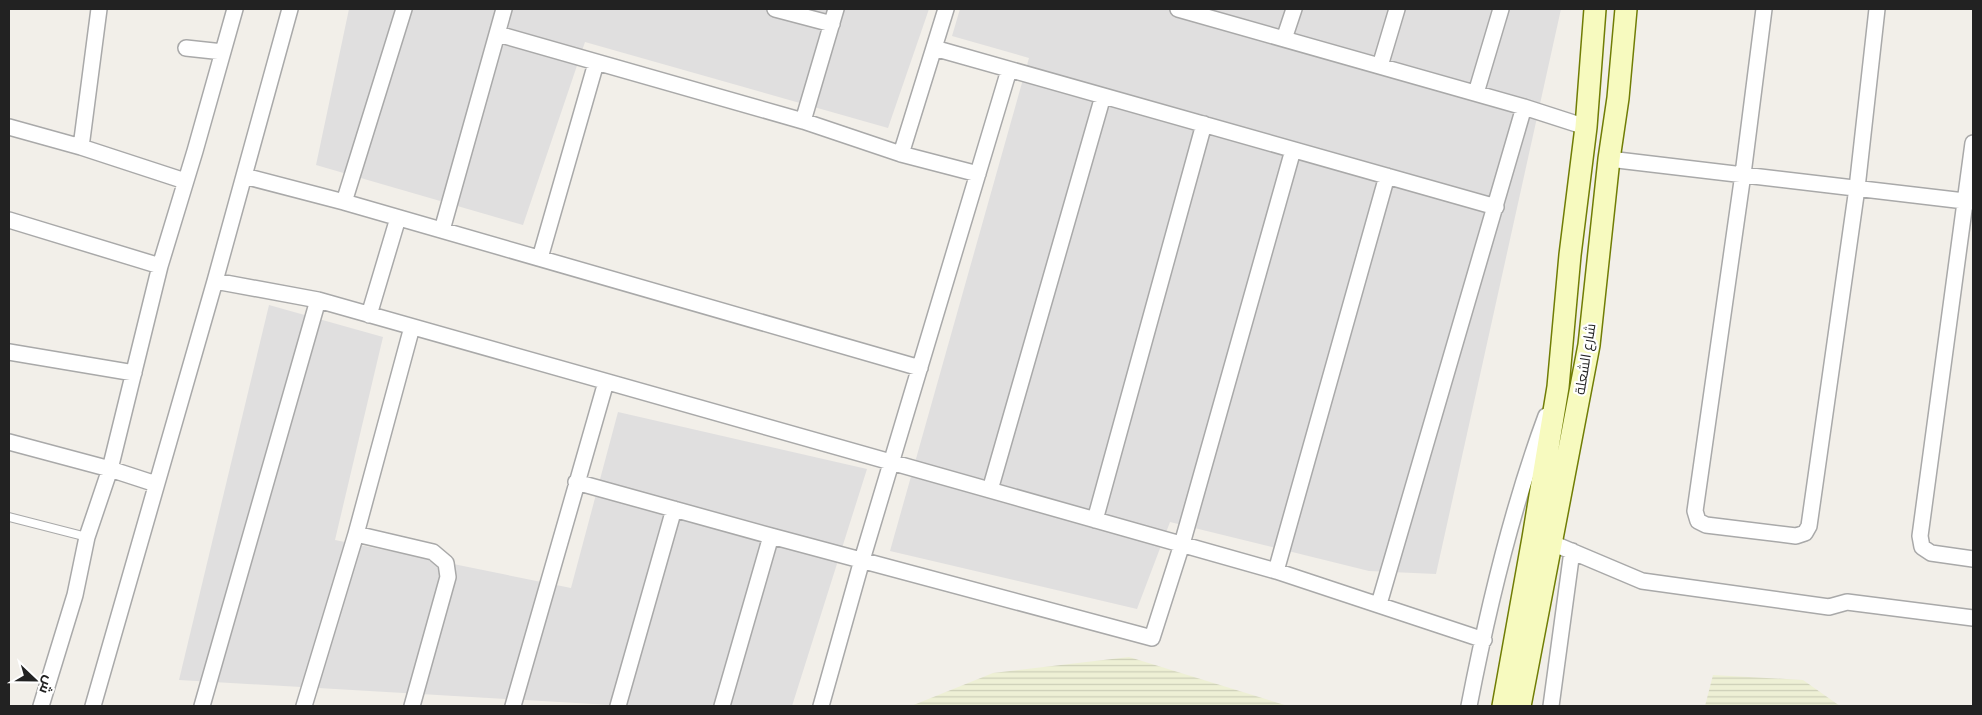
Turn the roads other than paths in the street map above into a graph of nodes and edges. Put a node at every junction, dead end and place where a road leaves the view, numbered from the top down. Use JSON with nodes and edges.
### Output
{"nodes":[{"id":1,"x":99,"y":9,"type":"edge"},
{"id":2,"x":235,"y":9,"type":"edge"},
{"id":3,"x":290,"y":9,"type":"edge"},
{"id":4,"x":404,"y":9,"type":"edge"},
{"id":5,"x":504,"y":9,"type":"edge"},
{"id":6,"x":775,"y":9,"type":"edge"},
{"id":7,"x":836,"y":9,"type":"edge"},
{"id":8,"x":946,"y":9,"type":"edge"},
{"id":9,"x":1294,"y":9,"type":"edge"},
{"id":10,"x":1397,"y":9,"type":"edge"},
{"id":11,"x":1501,"y":9,"type":"edge"},
{"id":12,"x":1595,"y":9,"type":"edge"},
{"id":13,"x":1626,"y":9,"type":"edge"},
{"id":14,"x":1764,"y":9,"type":"edge"},
{"id":15,"x":1877,"y":9,"type":"edge"},
{"id":16,"x":1184,"y":10,"type":"edge"},
{"id":17,"x":832,"y":24,"type":"junction"},
{"id":18,"x":498,"y":34,"type":"junction"},
{"id":19,"x":1284,"y":39,"type":"junction"},
{"id":20,"x":186,"y":48,"type":"dead end"},
{"id":21,"x":934,"y":48,"type":"junction"},
{"id":22,"x":223,"y":52,"type":"junction"},
{"id":23,"x":596,"y":63,"type":"junction"},
{"id":24,"x":1380,"y":66,"type":"junction"},
{"id":25,"x":1009,"y":70,"type":"junction"},
{"id":26,"x":1476,"y":94,"type":"junction"},
{"id":27,"x":1102,"y":96,"type":"junction"},
{"id":28,"x":1524,"y":107,"type":"junction"},
{"id":29,"x":803,"y":122,"type":"junction"},
{"id":30,"x":1204,"y":124,"type":"junction"},
{"id":31,"x":9,"y":127,"type":"edge"},
{"id":32,"x":1586,"y":128,"type":"junction"},
{"id":33,"x":1973,"y":143,"type":"edge"},
{"id":34,"x":81,"y":147,"type":"junction"},
{"id":35,"x":1293,"y":150,"type":"junction"},
{"id":36,"x":901,"y":154,"type":"junction"},
{"id":37,"x":1609,"y":159,"type":"junction"},
{"id":38,"x":978,"y":174,"type":"junction"},
{"id":39,"x":1742,"y":174,"type":"junction"},
{"id":40,"x":244,"y":176,"type":"junction"},
{"id":41,"x":1387,"y":176,"type":"junction"},
{"id":42,"x":185,"y":181,"type":"junction"},
{"id":43,"x":1857,"y":188,"type":"junction"},
{"id":44,"x":1969,"y":201,"type":"edge"},
{"id":45,"x":344,"y":202,"type":"junction"},
{"id":46,"x":1496,"y":207,"type":"junction"},
{"id":47,"x":398,"y":218,"type":"junction"},
{"id":48,"x":9,"y":220,"type":"edge"},
{"id":49,"x":442,"y":230,"type":"junction"},
{"id":50,"x":540,"y":258,"type":"junction"},
{"id":51,"x":160,"y":266,"type":"junction"},
{"id":52,"x":215,"y":281,"type":"junction"},
{"id":53,"x":318,"y":300,"type":"junction"},
{"id":54,"x":369,"y":315,"type":"junction"},
{"id":55,"x":412,"y":327,"type":"junction"},
{"id":56,"x":9,"y":352,"type":"edge"},
{"id":57,"x":920,"y":368,"type":"junction"},
{"id":58,"x":134,"y":373,"type":"junction"},
{"id":59,"x":606,"y":382,"type":"junction"},
{"id":60,"x":1558,"y":387,"type":"junction"},
{"id":61,"x":9,"y":442,"type":"edge"},
{"id":62,"x":891,"y":462,"type":"junction"},
{"id":63,"x":110,"y":469,"type":"junction"},
{"id":64,"x":576,"y":482,"type":"junction"},
{"id":65,"x":156,"y":484,"type":"junction"},
{"id":66,"x":990,"y":490,"type":"junction"},
{"id":67,"x":674,"y":509,"type":"junction"},
{"id":68,"x":9,"y":517,"type":"edge"},
{"id":69,"x":1095,"y":520,"type":"junction"},
{"id":70,"x":356,"y":534,"type":"junction"},
{"id":71,"x":771,"y":536,"type":"junction"},
{"id":72,"x":87,"y":537,"type":"junction"},
{"id":73,"x":1552,"y":543,"type":"junction"},
{"id":74,"x":1182,"y":544,"type":"junction"},
{"id":75,"x":1572,"y":551,"type":"junction"},
{"id":76,"x":1973,"y":559,"type":"edge"},
{"id":77,"x":862,"y":560,"type":"junction"},
{"id":78,"x":1276,"y":571,"type":"junction"},
{"id":79,"x":1379,"y":604,"type":"junction"},
{"id":80,"x":1973,"y":618,"type":"edge"},
{"id":81,"x":1484,"y":640,"type":"junction"},
{"id":82,"x":202,"y":705,"type":"edge"},
{"id":83,"x":41,"y":706,"type":"edge"},
{"id":84,"x":93,"y":706,"type":"edge"},
{"id":85,"x":218,"y":706,"type":"edge"},
{"id":86,"x":304,"y":706,"type":"edge"},
{"id":87,"x":412,"y":706,"type":"edge"},
{"id":88,"x":513,"y":706,"type":"edge"},
{"id":89,"x":618,"y":706,"type":"edge"},
{"id":90,"x":722,"y":706,"type":"edge"},
{"id":91,"x":821,"y":706,"type":"edge"},
{"id":92,"x":1469,"y":706,"type":"edge"},
{"id":93,"x":1503,"y":706,"type":"edge"},
{"id":94,"x":1520,"y":706,"type":"edge"},
{"id":95,"x":1551,"y":706,"type":"edge"}],
"edges":[{"from":1,"to":34,"type":"street"},
{"from":2,"to":22,"type":"street"},
{"from":3,"to":40,"type":"street"},
{"from":4,"to":45,"type":"street"},
{"from":5,"to":18,"type":"street"},
{"from":6,"to":17,"type":"street"},
{"from":7,"to":17,"type":"street"},
{"from":8,"to":21,"type":"street"},
{"from":9,"to":19,"type":"street"},
{"from":10,"to":24,"type":"street"},
{"from":11,"to":26,"type":"street"},
{"from":12,"to":32,"type":"main road","name":"شارع الشعلة"},
{"from":13,"to":37,"type":"main road","name":"شارع الشعلة"},
{"from":14,"to":39,"type":"street"},
{"from":15,"to":43,"type":"street"},
{"from":16,"to":19,"type":"street"},
{"from":17,"to":29,"type":"street"},
{"from":18,"to":23,"type":"street"},
{"from":18,"to":49,"type":"street"},
{"from":19,"to":24,"type":"street"},
{"from":20,"to":22,"type":"street"},
{"from":21,"to":25,"type":"street"},
{"from":21,"to":36,"type":"street"},
{"from":22,"to":42,"type":"street"},
{"from":23,"to":29,"type":"street"},
{"from":23,"to":50,"type":"street"},
{"from":24,"to":26,"type":"street"},
{"from":25,"to":27,"type":"street"},
{"from":25,"to":38,"type":"street"},
{"from":26,"to":28,"type":"street"},
{"from":27,"to":30,"type":"street"},
{"from":27,"to":66,"type":"street"},
{"from":28,"to":32,"type":"street"},
{"from":28,"to":46,"type":"street"},
{"from":29,"to":36,"type":"street"},
{"from":30,"to":35,"type":"street"},
{"from":30,"to":69,"type":"street"},
{"from":31,"to":34,"type":"street"},
{"from":32,"to":60,"type":"main road","name":"شارع الشعلة"},
{"from":33,"to":44,"type":"street"},
{"from":34,"to":42,"type":"street"},
{"from":35,"to":41,"type":"street"},
{"from":35,"to":74,"type":"street"},
{"from":36,"to":38,"type":"street"},
{"from":37,"to":39,"type":"street"},
{"from":37,"to":73,"type":"main road","name":"شارع الشعلة"},
{"from":38,"to":57,"type":"street"},
{"from":39,"to":43,"type":"street"},
{"from":39,"to":43,"type":"street"},
{"from":40,"to":45,"type":"street"},
{"from":40,"to":52,"type":"street"},
{"from":41,"to":46,"type":"street"},
{"from":41,"to":78,"type":"street"},
{"from":42,"to":51,"type":"street"},
{"from":43,"to":44,"type":"street"},
{"from":44,"to":76,"type":"street"},
{"from":45,"to":47,"type":"street"},
{"from":46,"to":79,"type":"street"},
{"from":47,"to":49,"type":"street"},
{"from":47,"to":54,"type":"street"},
{"from":48,"to":51,"type":"street"},
{"from":49,"to":50,"type":"street"},
{"from":50,"to":57,"type":"street"},
{"from":51,"to":58,"type":"street"},
{"from":52,"to":53,"type":"street"},
{"from":52,"to":65,"type":"street"},
{"from":53,"to":54,"type":"street"},
{"from":53,"to":82,"type":"street"},
{"from":54,"to":55,"type":"street"},
{"from":55,"to":59,"type":"street"},
{"from":55,"to":70,"type":"street"},
{"from":56,"to":58,"type":"street"},
{"from":57,"to":62,"type":"street"},
{"from":58,"to":63,"type":"street"},
{"from":59,"to":62,"type":"street"},
{"from":59,"to":64,"type":"street"},
{"from":60,"to":81,"type":"street"},
{"from":60,"to":93,"type":"main road","name":"شارع الشعلة"},
{"from":61,"to":63,"type":"street"},
{"from":62,"to":66,"type":"street"},
{"from":62,"to":77,"type":"street"},
{"from":63,"to":65,"type":"street"},
{"from":63,"to":72,"type":"street"},
{"from":64,"to":67,"type":"street"},
{"from":64,"to":88,"type":"street"},
{"from":65,"to":84,"type":"street"},
{"from":66,"to":69,"type":"street"},
{"from":67,"to":71,"type":"street"},
{"from":67,"to":89,"type":"street"},
{"from":68,"to":72,"type":"lane"},
{"from":69,"to":74,"type":"street"},
{"from":70,"to":86,"type":"street"},
{"from":70,"to":87,"type":"street"},
{"from":71,"to":77,"type":"street"},
{"from":71,"to":90,"type":"street"},
{"from":72,"to":83,"type":"street"},
{"from":73,"to":75,"type":"street"},
{"from":73,"to":94,"type":"main road","name":"شارع الشعلة"},
{"from":74,"to":77,"type":"street"},
{"from":74,"to":78,"type":"street"},
{"from":75,"to":80,"type":"street"},
{"from":75,"to":95,"type":"street"},
{"from":77,"to":91,"type":"street"},
{"from":78,"to":79,"type":"street"},
{"from":79,"to":81,"type":"street"},
{"from":81,"to":92,"type":"street"},
{"from":82,"to":85,"type":"street"}]}
